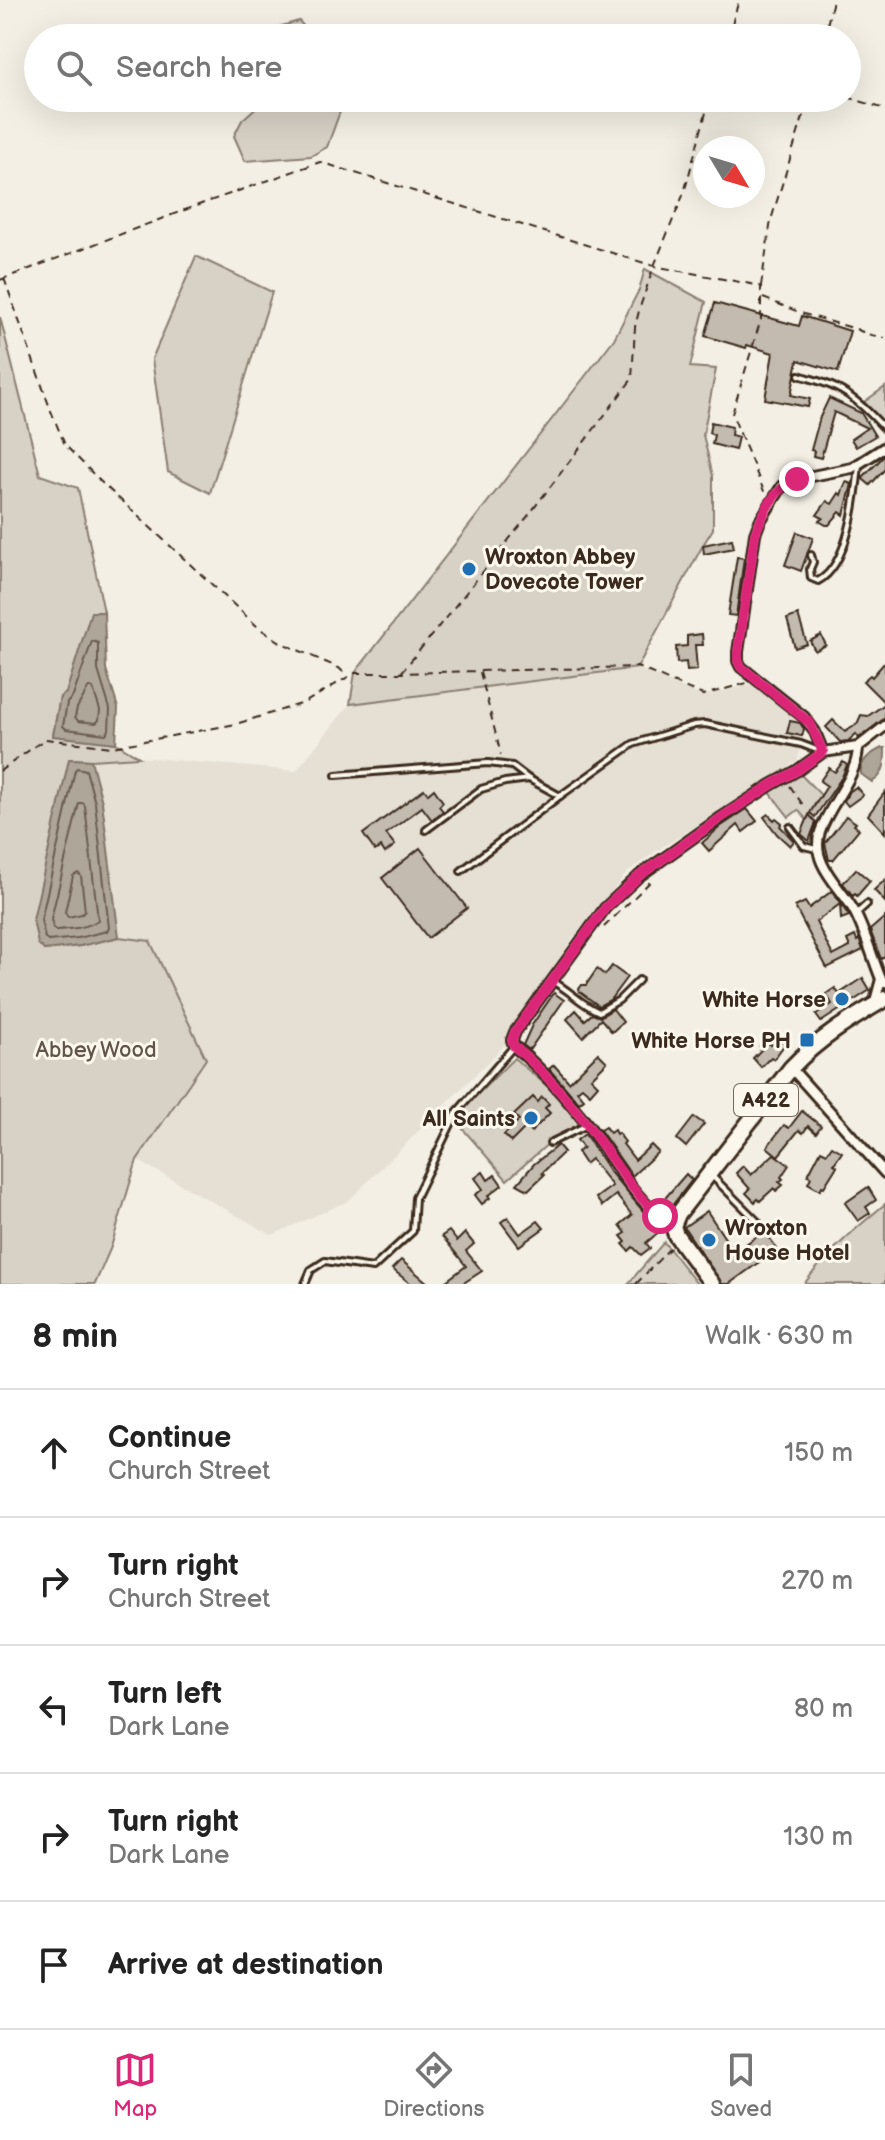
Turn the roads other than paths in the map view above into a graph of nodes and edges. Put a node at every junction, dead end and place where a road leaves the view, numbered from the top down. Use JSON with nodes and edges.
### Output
{"nodes":[{"id":1,"x":799,"y":375,"type":"dead end"},
{"id":2,"x":885,"y":429,"type":"edge"},
{"id":3,"x":885,"y":447,"type":"edge"},
{"id":4,"x":855,"y":467,"type":"junction"},
{"id":5,"x":811,"y":555,"type":"dead end"},
{"id":6,"x":885,"y":726,"type":"edge"},
{"id":7,"x":858,"y":747,"type":"junction"},
{"id":8,"x":823,"y":752,"type":"junction"},
{"id":9,"x":336,"y":775,"type":"dead end"},
{"id":10,"x":529,"y":779,"type":"junction"},
{"id":11,"x":560,"y":796,"type":"junction"},
{"id":12,"x":790,"y":827,"type":"dead end"},
{"id":13,"x":426,"y":830,"type":"dead end"},
{"id":14,"x":819,"y":850,"type":"junction"},
{"id":15,"x":461,"y":871,"type":"dead end"},
{"id":16,"x":867,"y":904,"type":"dead end"},
{"id":17,"x":855,"y":914,"type":"junction"},
{"id":18,"x":639,"y":980,"type":"dead end"},
{"id":19,"x":883,"y":980,"type":"edge"},
{"id":20,"x":552,"y":981,"type":"junction"},
{"id":21,"x":879,"y":1002,"type":"edge"},
{"id":22,"x":514,"y":1046,"type":"junction"},
{"id":23,"x":791,"y":1068,"type":"junction"},
{"id":24,"x":588,"y":1125,"type":"junction"},
{"id":25,"x":550,"y":1143,"type":"dead end"},
{"id":26,"x":709,"y":1173,"type":"junction"},
{"id":27,"x":885,"y":1173,"type":"edge"},
{"id":28,"x":758,"y":1222,"type":"dead end"},
{"id":29,"x":676,"y":1232,"type":"junction"},
{"id":30,"x":305,"y":1284,"type":"edge"},
{"id":31,"x":712,"y":1284,"type":"edge"}],
"edges":[{"from":1,"to":2,"type":"lane"},
{"from":3,"to":4,"type":"street"},
{"from":4,"to":5,"type":"lane"},
{"from":4,"to":8,"type":"street"},
{"from":6,"to":7,"type":"street"},
{"from":7,"to":8,"type":"street"},
{"from":7,"to":14,"type":"street"},
{"from":8,"to":11,"type":"lane"},
{"from":8,"to":20,"type":"street"},
{"from":9,"to":10,"type":"lane"},
{"from":10,"to":11,"type":"lane"},
{"from":10,"to":13,"type":"lane"},
{"from":11,"to":15,"type":"lane"},
{"from":12,"to":14,"type":"lane"},
{"from":14,"to":17,"type":"street"},
{"from":16,"to":17,"type":"lane"},
{"from":17,"to":19,"type":"street"},
{"from":18,"to":20,"type":"lane"},
{"from":19,"to":21,"type":"street"},
{"from":20,"to":22,"type":"street"},
{"from":21,"to":23,"type":"main road","number":"A422"},
{"from":22,"to":24,"type":"street"},
{"from":22,"to":30,"type":"lane"},
{"from":23,"to":26,"type":"main road","number":"A422"},
{"from":23,"to":27,"type":"street"},
{"from":24,"to":25,"type":"lane"},
{"from":24,"to":29,"type":"street"},
{"from":26,"to":28,"type":"lane"},
{"from":26,"to":29,"type":"main road","number":"A422"},
{"from":29,"to":31,"type":"main road"}]}
